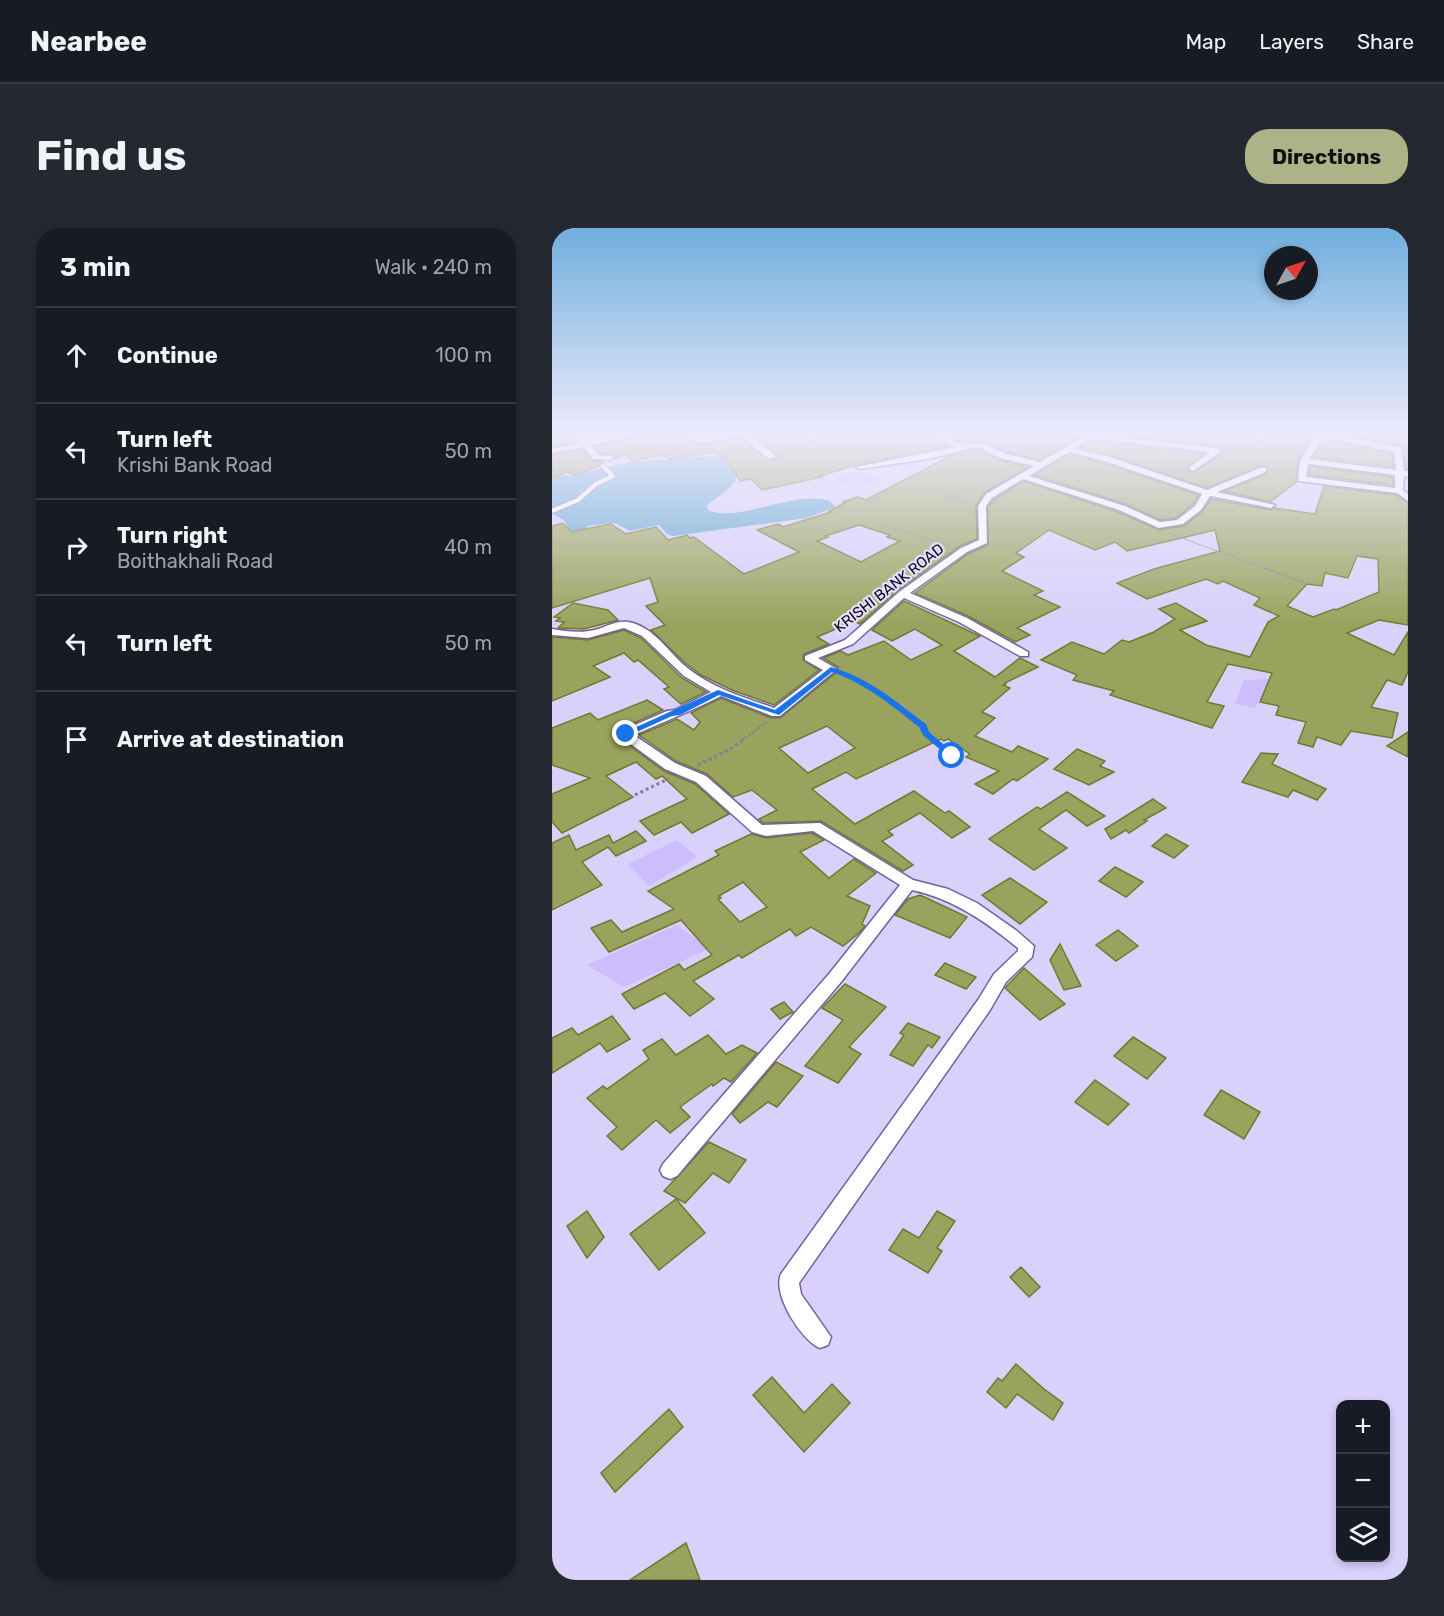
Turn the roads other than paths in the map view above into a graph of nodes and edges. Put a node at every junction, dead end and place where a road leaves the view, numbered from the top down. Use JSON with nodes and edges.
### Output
{"nodes":[{"id":1,"x":581,"y":497,"type":"edge"},
{"id":2,"x":988,"y":497,"type":"edge"},
{"id":3,"x":1088,"y":497,"type":"edge"},
{"id":4,"x":1205,"y":497,"type":"edge"},
{"id":5,"x":1229,"y":497,"type":"edge"},
{"id":6,"x":1271,"y":505,"type":"dead end"},
{"id":7,"x":552,"y":511,"type":"edge"},
{"id":8,"x":903,"y":594,"type":"junction"},
{"id":9,"x":552,"y":632,"type":"edge"},
{"id":10,"x":1024,"y":654,"type":"dead end"},
{"id":11,"x":718,"y":693,"type":"junction"},
{"id":12,"x":909,"y":884,"type":"junction"},
{"id":13,"x":670,"y":1170,"type":"dead end"},
{"id":14,"x":820,"y":1337,"type":"dead end"}],
"edges":[{"from":1,"to":7,"type":"lane"},
{"from":2,"to":8,"type":"street","name":"KRISHI BANK ROAD"},
{"from":3,"to":4,"type":"street"},
{"from":5,"to":6,"type":"street"},
{"from":8,"to":10,"type":"street"},
{"from":8,"to":11,"type":"street","name":"KRISHI BANK ROAD"},
{"from":9,"to":11,"type":"street"},
{"from":11,"to":12,"type":"street"},
{"from":12,"to":13,"type":"street"},
{"from":12,"to":14,"type":"street"}]}
